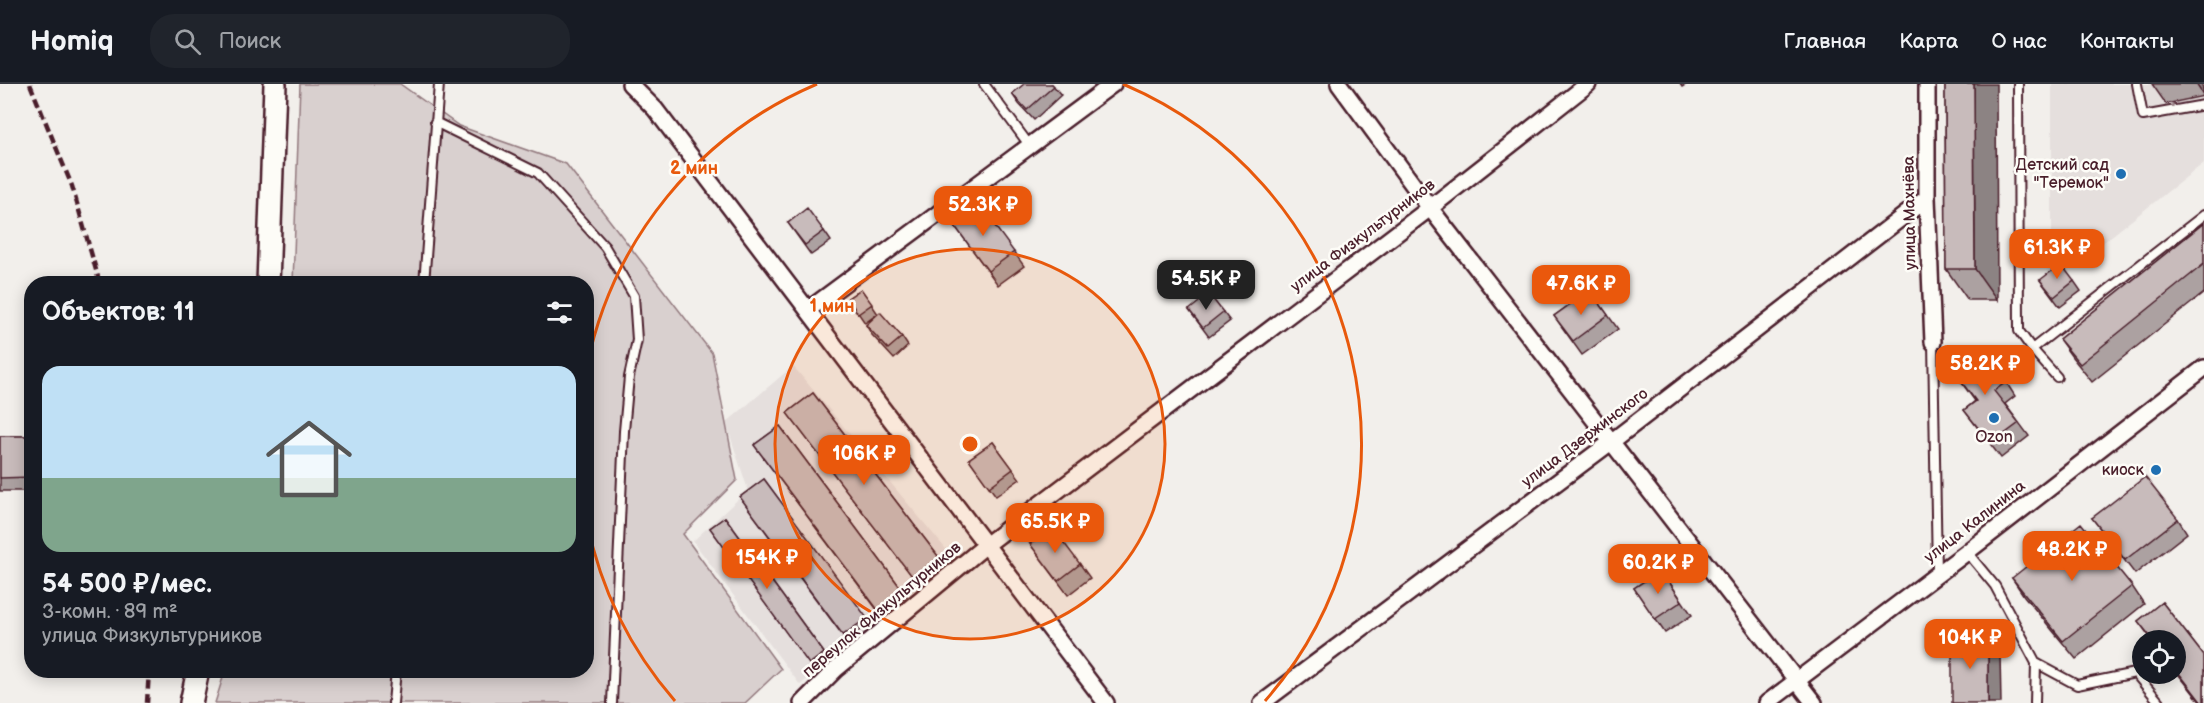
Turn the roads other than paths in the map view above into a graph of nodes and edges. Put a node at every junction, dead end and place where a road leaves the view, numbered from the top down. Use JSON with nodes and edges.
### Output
{"nodes":[{"id":1,"x":275,"y":84,"type":"edge"},
{"id":2,"x":439,"y":84,"type":"edge"},
{"id":3,"x":630,"y":84,"type":"edge"},
{"id":4,"x":984,"y":84,"type":"edge"},
{"id":5,"x":1113,"y":84,"type":"edge"},
{"id":6,"x":1339,"y":84,"type":"edge"},
{"id":7,"x":1588,"y":84,"type":"edge"},
{"id":8,"x":1927,"y":84,"type":"edge"},
{"id":9,"x":2018,"y":84,"type":"edge"},
{"id":10,"x":2137,"y":84,"type":"edge"},
{"id":11,"x":2204,"y":105,"type":"edge"},
{"id":12,"x":435,"y":122,"type":"junction"},
{"id":13,"x":1030,"y":146,"type":"junction"},
{"id":14,"x":1927,"y":198,"type":"junction"},
{"id":15,"x":1430,"y":208,"type":"junction"},
{"id":16,"x":2204,"y":215,"type":"edge"},
{"id":17,"x":268,"y":276,"type":"edge"},
{"id":18,"x":425,"y":276,"type":"edge"},
{"id":19,"x":808,"y":310,"type":"junction"},
{"id":20,"x":1933,"y":342,"type":"joint"},
{"id":21,"x":2032,"y":349,"type":"junction"},
{"id":22,"x":2204,"y":368,"type":"edge"},
{"id":23,"x":2057,"y":377,"type":"dead end"},
{"id":24,"x":1611,"y":442,"type":"junction"},
{"id":25,"x":986,"y":545,"type":"junction"},
{"id":26,"x":1967,"y":552,"type":"junction"},
{"id":27,"x":1937,"y":575,"type":"junction"},
{"id":28,"x":2036,"y":663,"type":"junction"},
{"id":29,"x":196,"y":678,"type":"edge"},
{"id":30,"x":395,"y":678,"type":"edge"},
{"id":31,"x":1797,"y":680,"type":"junction"},
{"id":32,"x":191,"y":703,"type":"edge"},
{"id":33,"x":393,"y":703,"type":"edge"},
{"id":34,"x":612,"y":703,"type":"edge"},
{"id":35,"x":802,"y":703,"type":"edge"},
{"id":36,"x":1106,"y":703,"type":"edge"},
{"id":37,"x":1262,"y":703,"type":"edge"},
{"id":38,"x":1767,"y":703,"type":"edge"},
{"id":39,"x":1814,"y":703,"type":"edge"},
{"id":40,"x":2035,"y":703,"type":"edge"},
{"id":41,"x":2160,"y":703,"type":"edge"}],
"edges":[{"from":1,"to":17,"type":"main road"},
{"from":2,"to":12,"type":"lane"},
{"from":3,"to":19,"type":"street"},
{"from":4,"to":13,"type":"lane"},
{"from":5,"to":13,"type":"street"},
{"from":6,"to":15,"type":"street"},
{"from":7,"to":15,"type":"street","name":"улица Физкультурников"},
{"from":8,"to":14,"type":"street","name":"улица Махнёва"},
{"from":9,"to":21,"type":"lane"},
{"from":10,"to":11,"type":"lane"},
{"from":12,"to":18,"type":"lane"},
{"from":12,"to":34,"type":"lane"},
{"from":13,"to":19,"type":"street"},
{"from":14,"to":20,"type":"street","name":"улица Махнёва"},
{"from":14,"to":24,"type":"street","name":"улица Дзержинского"},
{"from":15,"to":24,"type":"street"},
{"from":15,"to":25,"type":"street","name":"улица Физкультурников"},
{"from":16,"to":21,"type":"lane"},
{"from":19,"to":25,"type":"street"},
{"from":20,"to":27,"type":"lane"},
{"from":21,"to":23,"type":"lane"},
{"from":22,"to":26,"type":"street","name":"улица Калинина"},
{"from":24,"to":31,"type":"street"},
{"from":24,"to":37,"type":"street","name":"улица Дзержинского"},
{"from":25,"to":35,"type":"street","name":"переулок Физкультурников"},
{"from":25,"to":36,"type":"street"},
{"from":26,"to":27,"type":"street","name":"улица Калинина"},
{"from":26,"to":28,"type":"lane"},
{"from":27,"to":31,"type":"street","name":"улица Калинина"},
{"from":28,"to":40,"type":"lane"},
{"from":28,"to":41,"type":"lane"},
{"from":29,"to":32,"type":"main road"},
{"from":30,"to":33,"type":"lane"},
{"from":31,"to":38,"type":"street","name":"улица Калинина"},
{"from":31,"to":39,"type":"street"}]}
